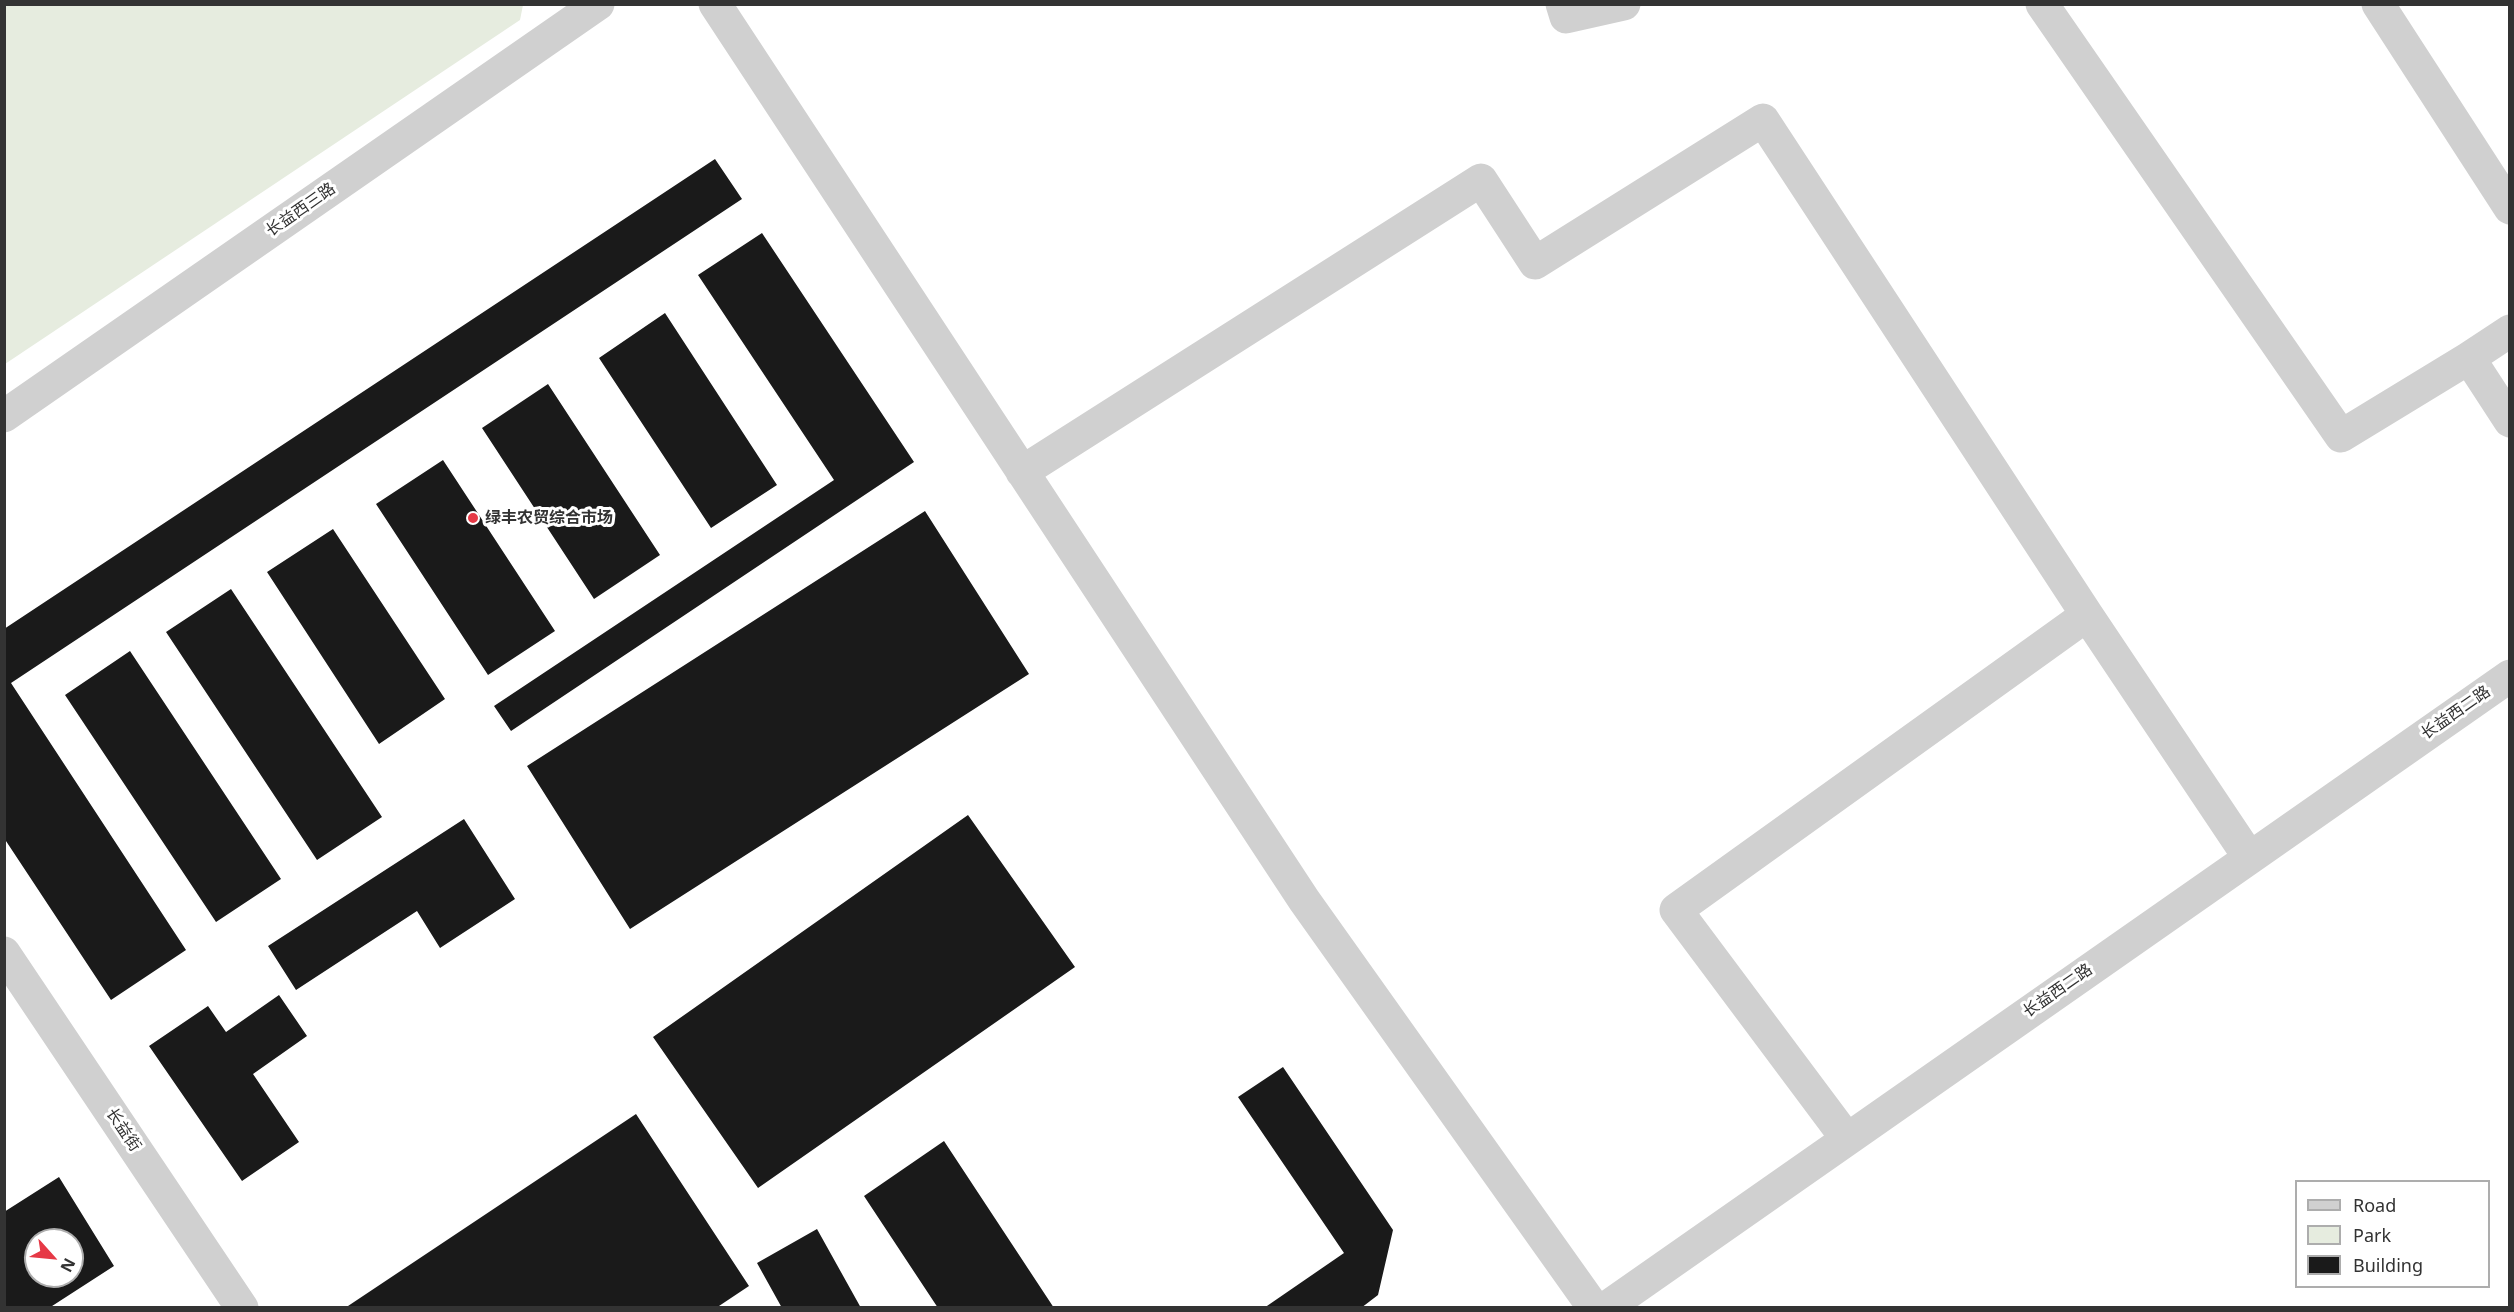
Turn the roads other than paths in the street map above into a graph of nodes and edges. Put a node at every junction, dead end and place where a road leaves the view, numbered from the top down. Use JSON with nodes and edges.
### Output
{"nodes":[{"id":1,"x":598,"y":4,"type":"edge"},
{"id":2,"x":715,"y":4,"type":"edge"},
{"id":3,"x":1562,"y":4,"type":"edge"},
{"id":4,"x":1624,"y":4,"type":"edge"},
{"id":5,"x":2043,"y":4,"type":"edge"},
{"id":6,"x":2378,"y":4,"type":"edge"},
{"id":7,"x":2510,"y":208,"type":"edge"},
{"id":8,"x":2510,"y":330,"type":"edge"},
{"id":9,"x":2469,"y":358,"type":"junction"},
{"id":10,"x":4,"y":416,"type":"edge"},
{"id":11,"x":2510,"y":421,"type":"edge"},
{"id":12,"x":1022,"y":472,"type":"junction"},
{"id":13,"x":2087,"y":615,"type":"junction"},
{"id":14,"x":2510,"y":676,"type":"edge"},
{"id":15,"x":2249,"y":857,"type":"junction"},
{"id":16,"x":4,"y":953,"type":"edge"},
{"id":17,"x":1847,"y":1139,"type":"junction"},
{"id":18,"x":241,"y":1307,"type":"edge"},
{"id":19,"x":1594,"y":1308,"type":"edge"},
{"id":20,"x":1606,"y":1308,"type":"edge"}],
"edges":[{"from":1,"to":10,"type":"street","name":"长益西三路"},
{"from":2,"to":12,"type":"street"},
{"from":3,"to":4,"type":"street"},
{"from":5,"to":9,"type":"street"},
{"from":6,"to":7,"type":"street"},
{"from":8,"to":9,"type":"street"},
{"from":9,"to":11,"type":"street"},
{"from":12,"to":13,"type":"street"},
{"from":12,"to":19,"type":"street"},
{"from":13,"to":15,"type":"street"},
{"from":13,"to":17,"type":"street"},
{"from":14,"to":15,"type":"street","name":"长益西二路"},
{"from":15,"to":17,"type":"street","name":"长益西二路"},
{"from":16,"to":18,"type":"street","name":"长益街"},
{"from":17,"to":20,"type":"street","name":"长益西二路"}]}
